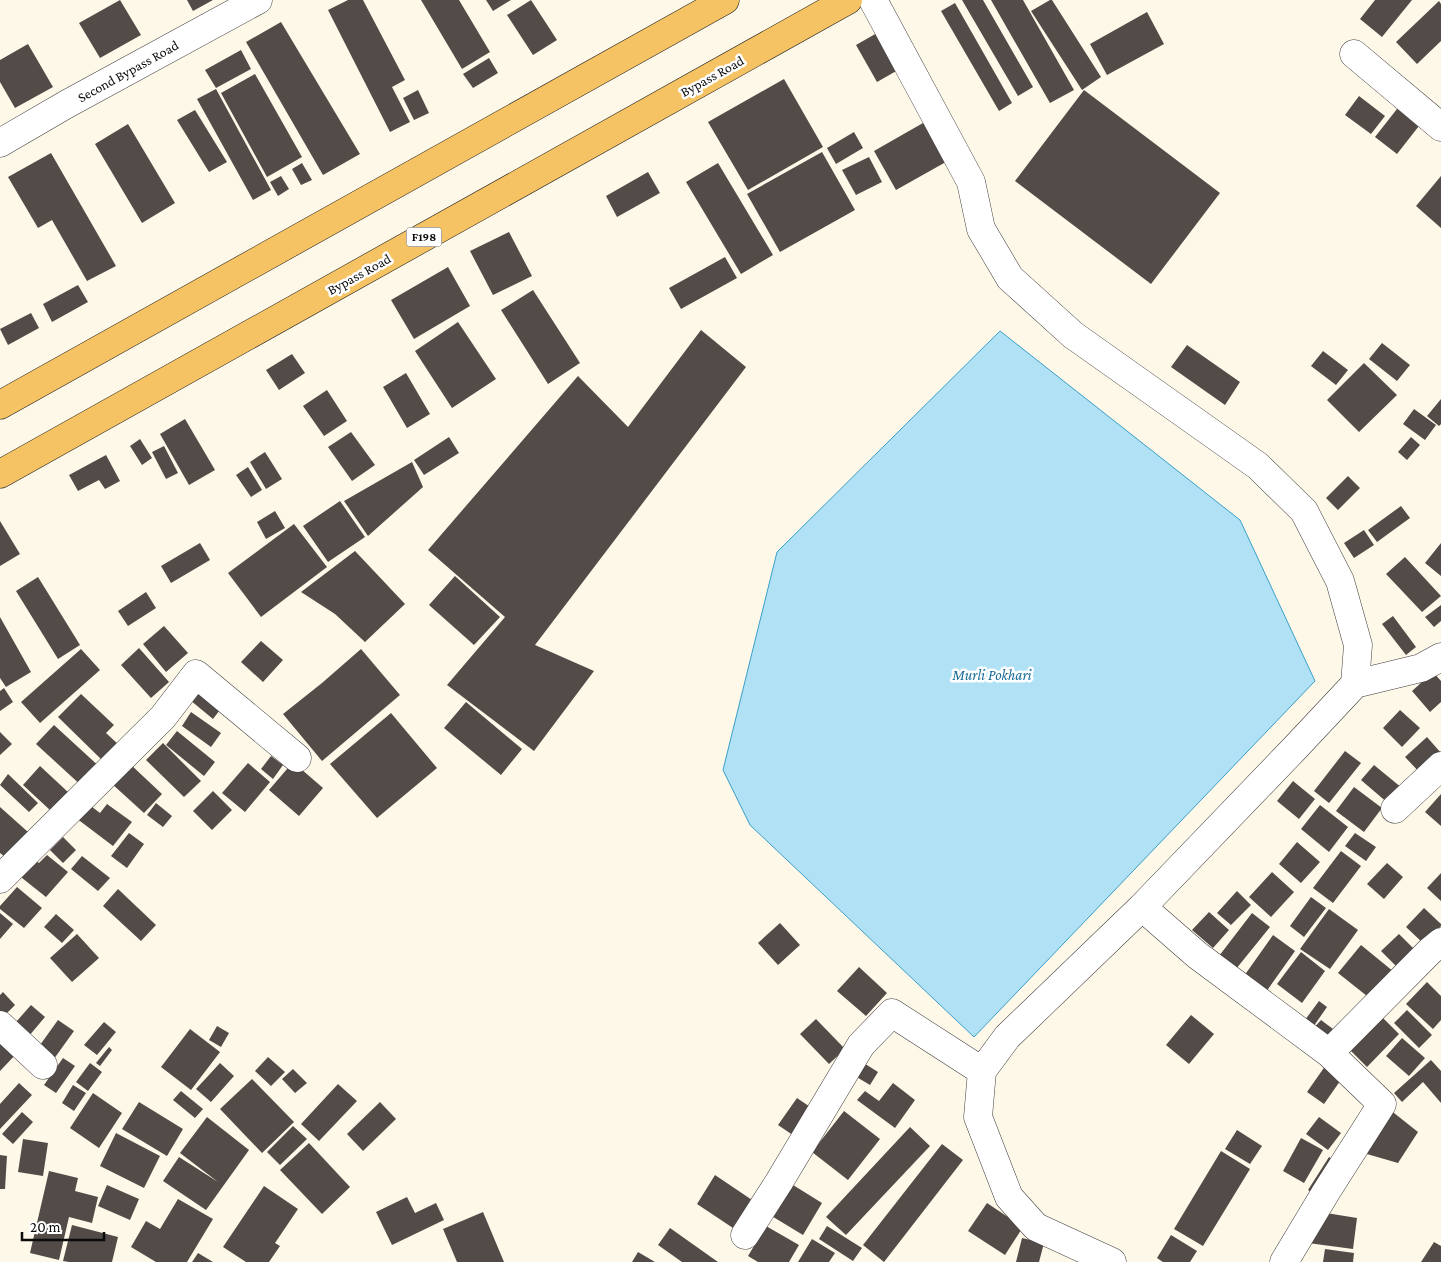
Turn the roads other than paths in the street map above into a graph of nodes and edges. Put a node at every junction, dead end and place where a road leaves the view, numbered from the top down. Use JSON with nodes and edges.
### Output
{"nodes":[{"id":1,"x":258,"y":0,"type":"edge"},
{"id":2,"x":725,"y":0,"type":"edge"},
{"id":3,"x":848,"y":0,"type":"edge"},
{"id":4,"x":873,"y":0,"type":"edge"},
{"id":5,"x":1354,"y":54,"type":"dead end"},
{"id":6,"x":1441,"y":127,"type":"edge"},
{"id":7,"x":0,"y":143,"type":"edge"},
{"id":8,"x":0,"y":405,"type":"edge"},
{"id":9,"x":0,"y":474,"type":"edge"},
{"id":10,"x":1441,"y":657,"type":"edge"},
{"id":11,"x":1355,"y":684,"type":"junction"},
{"id":12,"x":298,"y":758,"type":"dead end"},
{"id":13,"x":1441,"y":766,"type":"edge"},
{"id":14,"x":1395,"y":809,"type":"dead end"},
{"id":15,"x":0,"y":879,"type":"edge"},
{"id":16,"x":1142,"y":907,"type":"junction"},
{"id":17,"x":1441,"y":942,"type":"edge"},
{"id":18,"x":0,"y":1025,"type":"edge"},
{"id":19,"x":1329,"y":1053,"type":"junction"},
{"id":20,"x":43,"y":1065,"type":"dead end"},
{"id":21,"x":982,"y":1071,"type":"junction"},
{"id":22,"x":745,"y":1236,"type":"dead end"},
{"id":23,"x":1112,"y":1262,"type":"edge"},
{"id":24,"x":1284,"y":1262,"type":"edge"}],
"edges":[{"from":1,"to":7,"type":"street","name":"Second Bypass Road"},
{"from":2,"to":8,"type":"main road"},
{"from":3,"to":9,"type":"main road","name":"Bypass Road","number":"F198"},
{"from":4,"to":11,"type":"street"},
{"from":5,"to":6,"type":"street"},
{"from":10,"to":11,"type":"street"},
{"from":11,"to":16,"type":"street"},
{"from":12,"to":15,"type":"street"},
{"from":13,"to":14,"type":"street"},
{"from":16,"to":19,"type":"street"},
{"from":16,"to":21,"type":"street"},
{"from":17,"to":19,"type":"street"},
{"from":18,"to":20,"type":"street"},
{"from":19,"to":24,"type":"street"},
{"from":21,"to":22,"type":"street"},
{"from":21,"to":23,"type":"street"}]}
